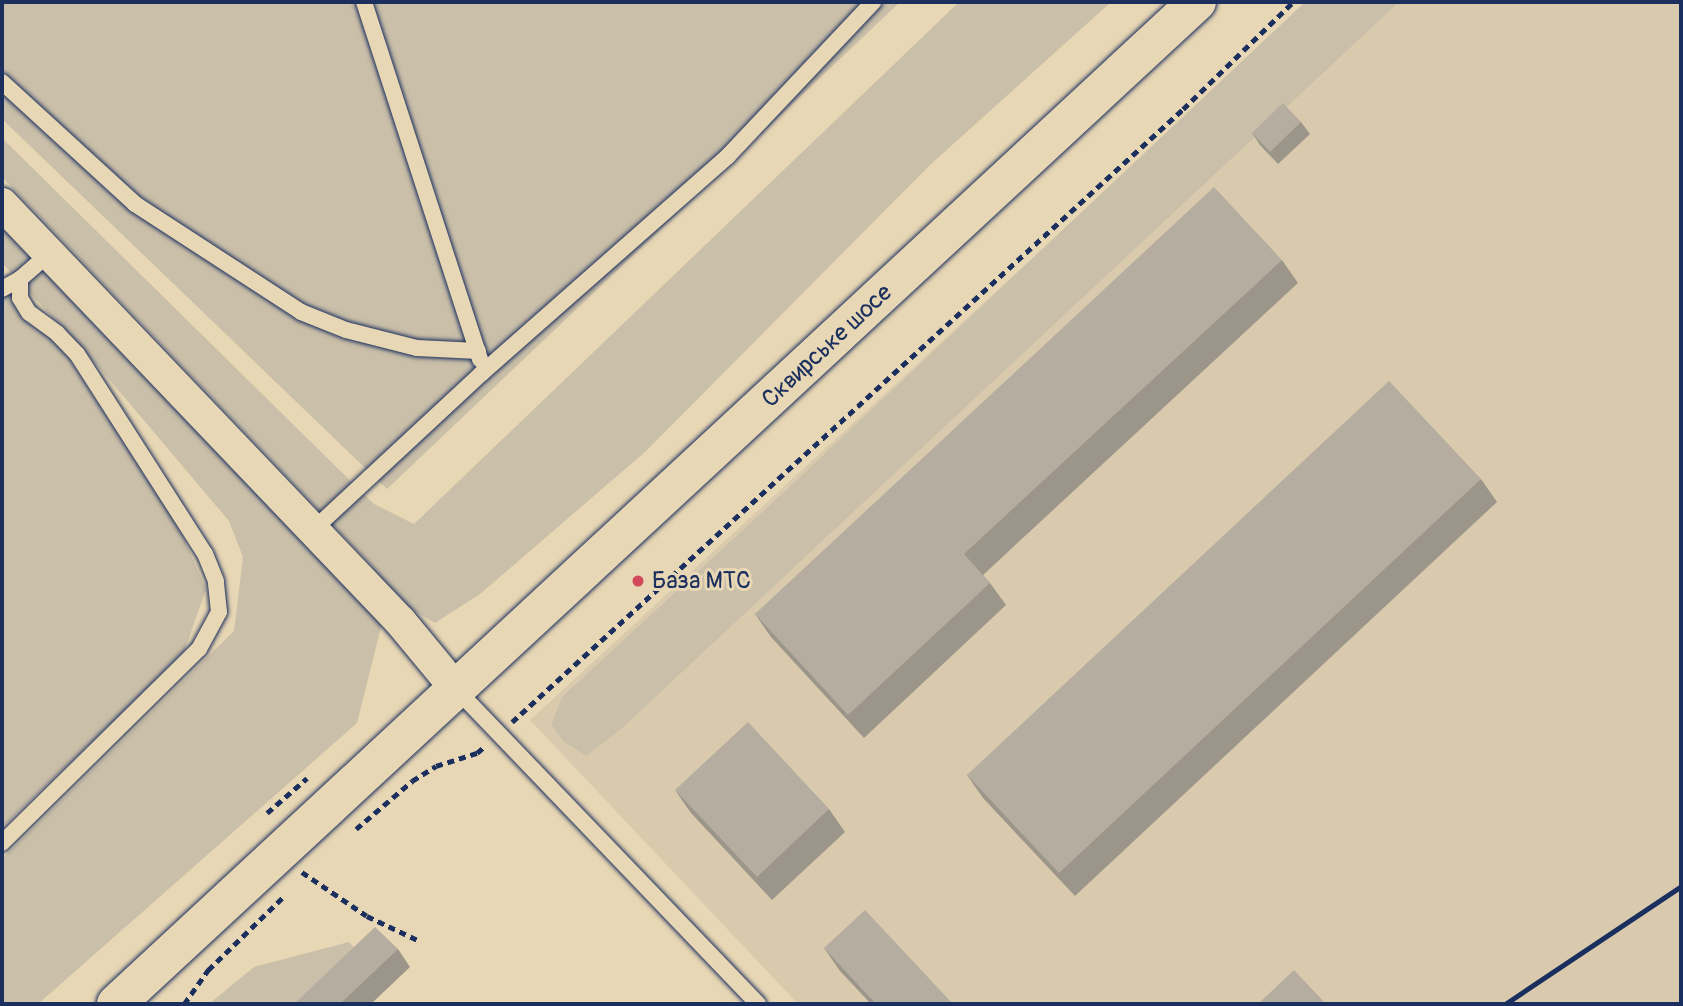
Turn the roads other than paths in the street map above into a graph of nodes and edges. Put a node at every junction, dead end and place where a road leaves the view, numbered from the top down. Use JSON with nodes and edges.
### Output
{"nodes":[{"id":1,"x":364,"y":2,"type":"edge"},
{"id":2,"x":873,"y":2,"type":"edge"},
{"id":3,"x":1196,"y":2,"type":"edge"},
{"id":4,"x":2,"y":82,"type":"edge"},
{"id":5,"x":2,"y":204,"type":"edge"},
{"id":6,"x":49,"y":254,"type":"junction"},
{"id":7,"x":20,"y":279,"type":"junction"},
{"id":8,"x":2,"y":289,"type":"edge"},
{"id":9,"x":478,"y":351,"type":"junction"},
{"id":10,"x":482,"y":373,"type":"junction"},
{"id":11,"x":313,"y":530,"type":"junction"},
{"id":12,"x":457,"y":690,"type":"junction"},
{"id":13,"x":2,"y":843,"type":"edge"},
{"id":14,"x":116,"y":1004,"type":"edge"},
{"id":15,"x":758,"y":1004,"type":"edge"}],
"edges":[{"from":1,"to":9,"type":"lane"},
{"from":2,"to":10,"type":"lane"},
{"from":3,"to":12,"type":"main road","name":"Сквирське шосе"},
{"from":4,"to":9,"type":"lane"},
{"from":5,"to":6,"type":"street"},
{"from":6,"to":7,"type":"lane"},
{"from":6,"to":11,"type":"street"},
{"from":7,"to":8,"type":"lane"},
{"from":7,"to":13,"type":"lane"},
{"from":9,"to":10,"type":"lane"},
{"from":10,"to":11,"type":"lane"},
{"from":11,"to":12,"type":"street"},
{"from":12,"to":14,"type":"main road","name":"Сквирське шосе"},
{"from":12,"to":15,"type":"lane"}]}
